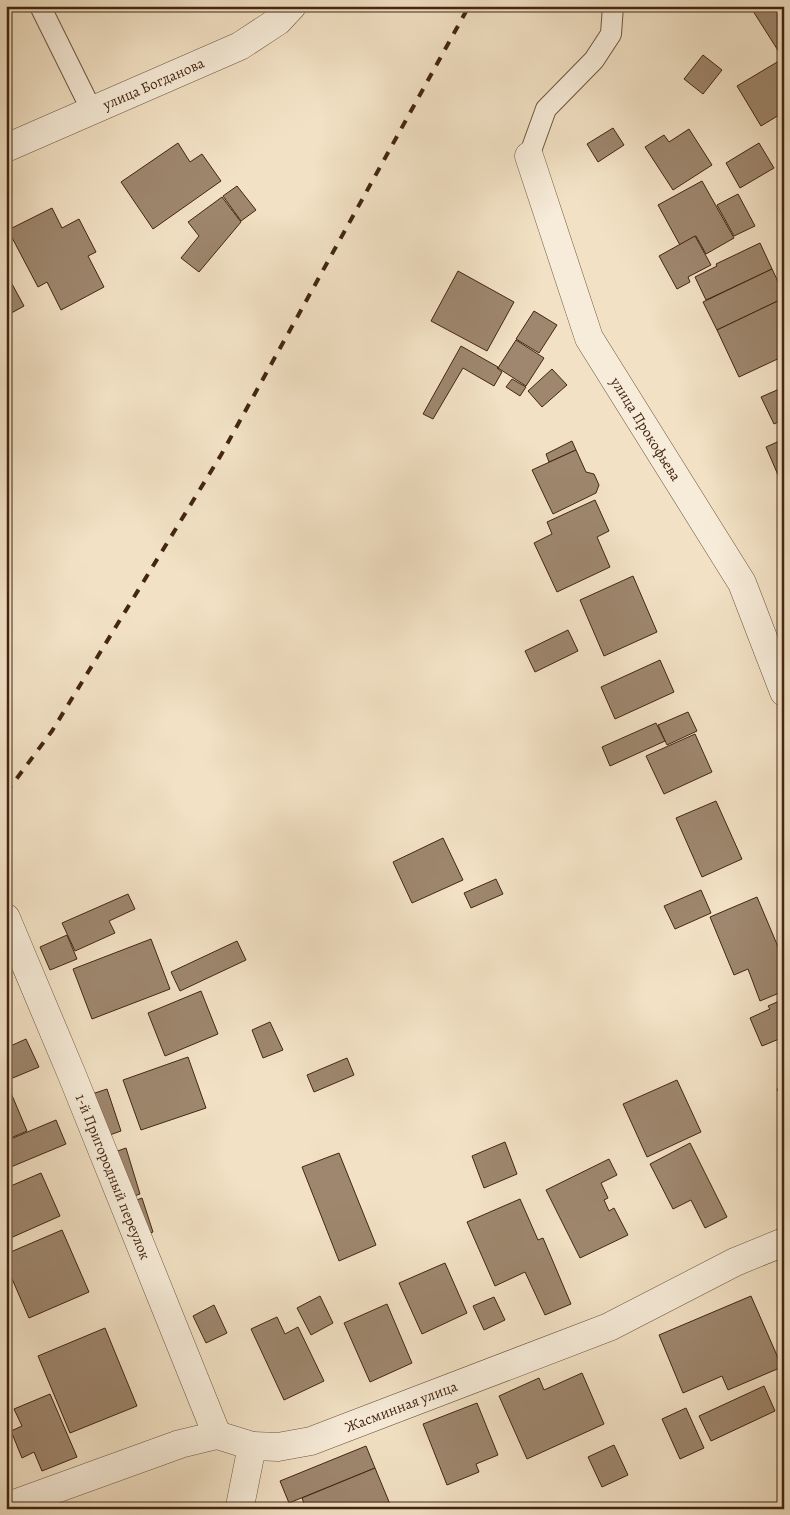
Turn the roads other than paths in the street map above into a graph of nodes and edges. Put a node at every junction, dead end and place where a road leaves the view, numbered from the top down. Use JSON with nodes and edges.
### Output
{"nodes":[{"id":1,"x":40,"y":6,"type":"edge"},
{"id":2,"x":292,"y":6,"type":"edge"},
{"id":3,"x":613,"y":6,"type":"edge"},
{"id":4,"x":92,"y":111,"type":"junction"},
{"id":5,"x":6,"y":148,"type":"edge"},
{"id":6,"x":529,"y":156,"type":"joint"},
{"id":7,"x":784,"y":692,"type":"edge"},
{"id":8,"x":6,"y":918,"type":"edge"},
{"id":9,"x":784,"y":1242,"type":"edge"},
{"id":10,"x":217,"y":1436,"type":"junction"},
{"id":11,"x":252,"y":1446,"type":"junction"},
{"id":12,"x":6,"y":1507,"type":"edge"},
{"id":13,"x":241,"y":1509,"type":"edge"}],
"edges":[{"from":1,"to":4,"type":"lane"},
{"from":2,"to":4,"type":"street","name":"улица Богданова"},
{"from":3,"to":6,"type":"lane"},
{"from":4,"to":5,"type":"street","name":"улица Богданова"},
{"from":6,"to":7,"type":"street","name":"улица Прокофьева"},
{"from":8,"to":10,"type":"street","name":"1-й Пригородный переулок"},
{"from":9,"to":11,"type":"street","name":"Жасминная улица"},
{"from":10,"to":11,"type":"street","name":"Жасминная улица"},
{"from":10,"to":12,"type":"street","name":"Жасминная улица"},
{"from":11,"to":13,"type":"street"}]}
